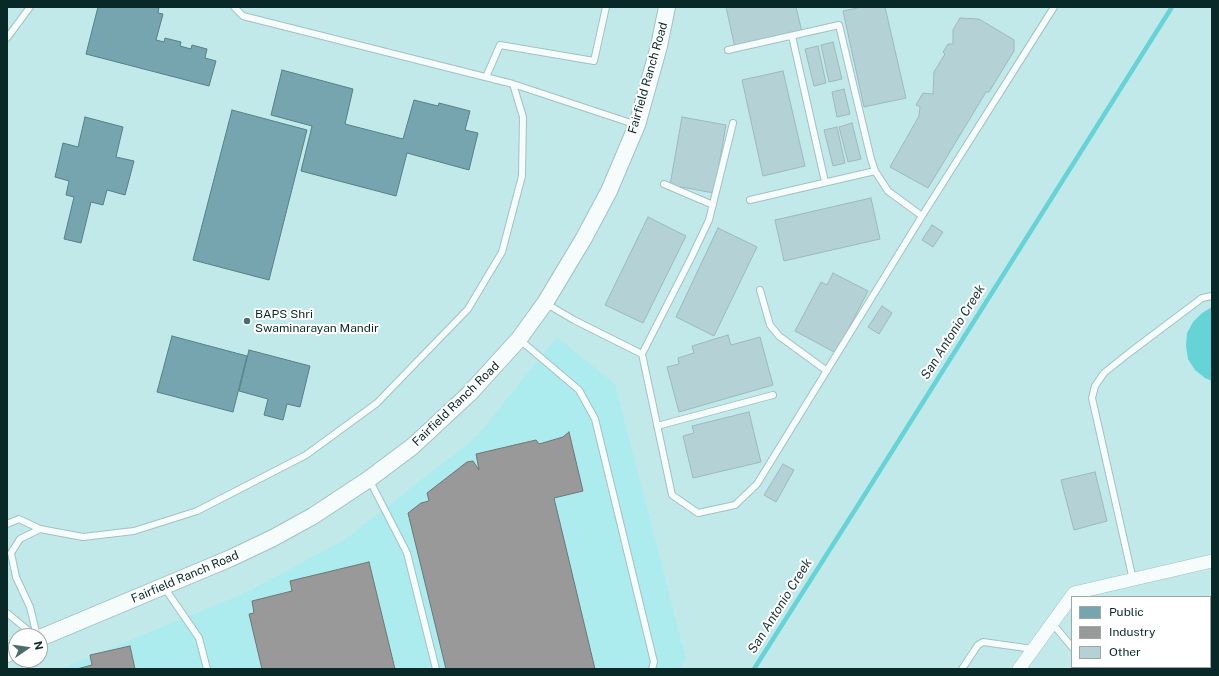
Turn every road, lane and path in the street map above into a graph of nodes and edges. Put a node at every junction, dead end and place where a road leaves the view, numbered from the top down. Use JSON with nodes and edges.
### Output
{"nodes":[{"id":1,"x":30,"y":7,"type":"edge"},
{"id":2,"x":234,"y":7,"type":"edge"},
{"id":3,"x":606,"y":7,"type":"edge"},
{"id":4,"x":667,"y":7,"type":"edge"},
{"id":5,"x":1054,"y":7,"type":"edge"},
{"id":6,"x":792,"y":36,"type":"junction"},
{"id":7,"x":7,"y":38,"type":"edge"},
{"id":8,"x":728,"y":50,"type":"dead end"},
{"id":9,"x":486,"y":77,"type":"junction"},
{"id":10,"x":513,"y":84,"type":"junction"},
{"id":11,"x":733,"y":123,"type":"dead end"},
{"id":12,"x":637,"y":124,"type":"junction"},
{"id":13,"x":875,"y":170,"type":"junction"},
{"id":14,"x":825,"y":182,"type":"junction"},
{"id":15,"x":664,"y":184,"type":"dead end"},
{"id":16,"x":750,"y":200,"type":"dead end"},
{"id":17,"x":713,"y":205,"type":"junction"},
{"id":18,"x":922,"y":216,"type":"junction"},
{"id":19,"x":760,"y":290,"type":"dead end"},
{"id":20,"x":1212,"y":296,"type":"edge"},
{"id":21,"x":545,"y":303,"type":"junction"},
{"id":22,"x":519,"y":339,"type":"junction"},
{"id":23,"x":642,"y":354,"type":"junction"},
{"id":24,"x":827,"y":371,"type":"junction"},
{"id":25,"x":773,"y":395,"type":"dead end"},
{"id":26,"x":657,"y":426,"type":"junction"},
{"id":27,"x":369,"y":479,"type":"junction"},
{"id":28,"x":7,"y":524,"type":"edge"},
{"id":29,"x":40,"y":529,"type":"junction"},
{"id":30,"x":1212,"y":561,"type":"edge"},
{"id":31,"x":1133,"y":580,"type":"junction"},
{"id":32,"x":164,"y":587,"type":"junction"},
{"id":33,"x":1072,"y":596,"type":"edge"},
{"id":34,"x":1071,"y":597,"type":"edge"},
{"id":35,"x":7,"y":613,"type":"edge"},
{"id":36,"x":1052,"y":623,"type":"junction"},
{"id":37,"x":26,"y":628,"type":"edge"},
{"id":38,"x":34,"y":628,"type":"edge"},
{"id":39,"x":48,"y":635,"type":"edge"},
{"id":40,"x":1071,"y":646,"type":"edge"},
{"id":41,"x":1033,"y":648,"type":"junction"},
{"id":42,"x":207,"y":669,"type":"edge"},
{"id":43,"x":436,"y":669,"type":"edge"},
{"id":44,"x":652,"y":669,"type":"edge"},
{"id":45,"x":962,"y":669,"type":"edge"},
{"id":46,"x":1019,"y":669,"type":"edge"}],
"edges":[{"from":1,"to":7,"type":"lane"},
{"from":2,"to":9,"type":"lane"},
{"from":3,"to":9,"type":"lane"},
{"from":4,"to":12,"type":"street","name":"Fairfield Ranch Road"},
{"from":5,"to":18,"type":"lane"},
{"from":6,"to":8,"type":"lane"},
{"from":6,"to":13,"type":"lane"},
{"from":6,"to":14,"type":"lane"},
{"from":9,"to":10,"type":"lane"},
{"from":10,"to":12,"type":"lane"},
{"from":10,"to":29,"type":"lane"},
{"from":11,"to":17,"type":"lane"},
{"from":12,"to":21,"type":"street","name":"Fairfield Ranch Road"},
{"from":13,"to":14,"type":"lane"},
{"from":13,"to":18,"type":"lane"},
{"from":14,"to":16,"type":"lane"},
{"from":15,"to":17,"type":"lane"},
{"from":17,"to":23,"type":"lane"},
{"from":18,"to":24,"type":"lane"},
{"from":19,"to":24,"type":"lane"},
{"from":20,"to":31,"type":"lane"},
{"from":21,"to":22,"type":"street","name":"Fairfield Ranch Road"},
{"from":21,"to":23,"type":"lane"},
{"from":22,"to":27,"type":"street","name":"Fairfield Ranch Road"},
{"from":22,"to":44,"type":"lane"},
{"from":23,"to":26,"type":"lane"},
{"from":24,"to":26,"type":"lane"},
{"from":25,"to":26,"type":"lane"},
{"from":27,"to":32,"type":"street","name":"Fairfield Ranch Road"},
{"from":27,"to":43,"type":"lane"},
{"from":28,"to":29,"type":"lane"},
{"from":29,"to":38,"type":"lane"},
{"from":30,"to":31,"type":"street"},
{"from":31,"to":33,"type":"street"},
{"from":32,"to":39,"type":"street","name":"Fairfield Ranch Road"},
{"from":32,"to":42,"type":"lane"},
{"from":34,"to":36,"type":"street"},
{"from":35,"to":37,"type":"lane"},
{"from":36,"to":40,"type":"lane"},
{"from":36,"to":41,"type":"street"},
{"from":41,"to":45,"type":"lane"},
{"from":41,"to":46,"type":"street"}]}
